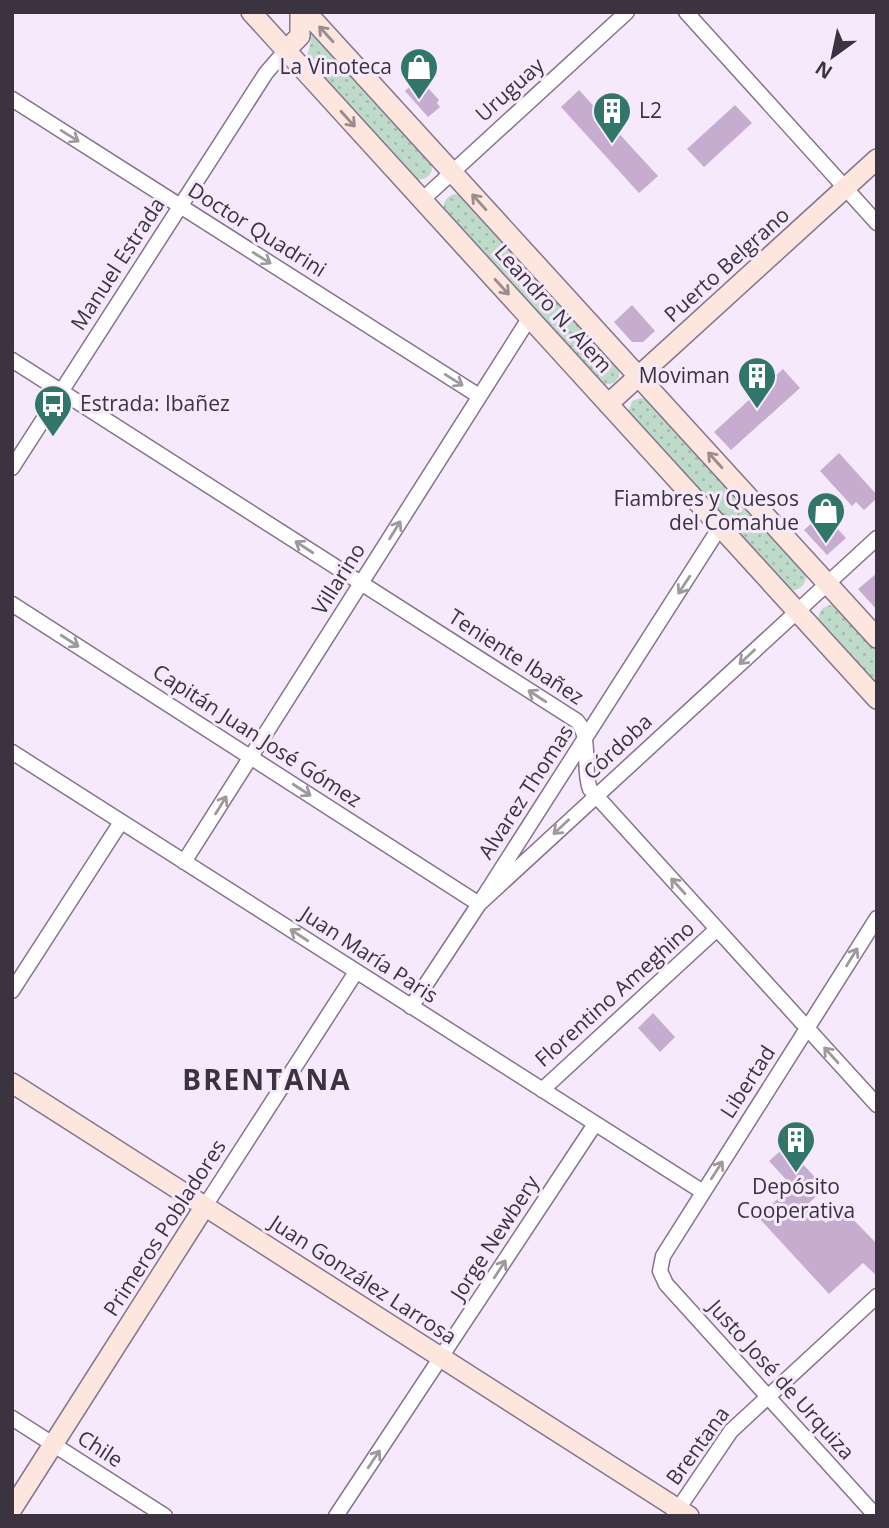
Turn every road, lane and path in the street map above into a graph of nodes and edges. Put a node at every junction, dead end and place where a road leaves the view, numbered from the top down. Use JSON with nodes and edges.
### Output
{"nodes":[{"id":1,"x":251,"y":12,"type":"edge"},
{"id":2,"x":300,"y":12,"type":"edge"},
{"id":3,"x":306,"y":12,"type":"edge"},
{"id":4,"x":627,"y":12,"type":"edge"},
{"id":5,"x":686,"y":12,"type":"edge"},
{"id":6,"x":286,"y":50,"type":"junction"},
{"id":7,"x":12,"y":99,"type":"edge"},
{"id":8,"x":877,"y":159,"type":"edge"},
{"id":9,"x":452,"y":172,"type":"junction"},
{"id":10,"x":845,"y":188,"type":"junction"},
{"id":11,"x":422,"y":200,"type":"junction"},
{"id":12,"x":180,"y":206,"type":"junction"},
{"id":13,"x":877,"y":223,"type":"edge"},
{"id":14,"x":530,"y":317,"type":"junction"},
{"id":15,"x":12,"y":360,"type":"edge"},
{"id":16,"x":638,"y":376,"type":"junction"},
{"id":17,"x":61,"y":391,"type":"junction"},
{"id":18,"x":480,"y":396,"type":"junction"},
{"id":19,"x":608,"y":404,"type":"junction"},
{"id":20,"x":12,"y":468,"type":"edge"},
{"id":21,"x":720,"y":527,"type":"junction"},
{"id":22,"x":877,"y":538,"type":"edge"},
{"id":23,"x":361,"y":583,"type":"junction"},
{"id":24,"x":827,"y":583,"type":"junction"},
{"id":25,"x":12,"y":604,"type":"edge"},
{"id":26,"x":797,"y":611,"type":"junction"},
{"id":27,"x":877,"y":638,"type":"edge"},
{"id":28,"x":877,"y":699,"type":"edge"},
{"id":29,"x":584,"y":740,"type":"junction"},
{"id":30,"x":12,"y":752,"type":"edge"},
{"id":31,"x":251,"y":757,"type":"junction"},
{"id":32,"x":596,"y":795,"type":"junction"},
{"id":33,"x":121,"y":822,"type":"junction"},
{"id":34,"x":184,"y":862,"type":"junction"},
{"id":35,"x":479,"y":904,"type":"junction"},
{"id":36,"x":877,"y":918,"type":"edge"},
{"id":37,"x":717,"y":929,"type":"junction"},
{"id":38,"x":356,"y":972,"type":"junction"},
{"id":39,"x":12,"y":991,"type":"edge"},
{"id":40,"x":411,"y":1007,"type":"junction"},
{"id":41,"x":807,"y":1029,"type":"junction"},
{"id":42,"x":12,"y":1083,"type":"edge"},
{"id":43,"x":542,"y":1090,"type":"junction"},
{"id":44,"x":877,"y":1105,"type":"edge"},
{"id":45,"x":595,"y":1124,"type":"junction"},
{"id":46,"x":703,"y":1192,"type":"junction"},
{"id":47,"x":205,"y":1206,"type":"junction"},
{"id":48,"x":660,"y":1271,"type":"joint"},
{"id":49,"x":877,"y":1296,"type":"edge"},
{"id":50,"x":442,"y":1357,"type":"junction"},
{"id":51,"x":767,"y":1396,"type":"junction"},
{"id":52,"x":12,"y":1418,"type":"edge"},
{"id":53,"x":53,"y":1444,"type":"junction"},
{"id":54,"x":12,"y":1509,"type":"edge"},
{"id":55,"x":680,"y":1513,"type":"edge"},
{"id":56,"x":165,"y":1516,"type":"edge"},
{"id":57,"x":336,"y":1516,"type":"edge"},
{"id":58,"x":877,"y":1516,"type":"edge"}],
"edges":[{"from":1,"to":6,"type":"main road","name":"Leandro N. Alem"},
{"from":2,"to":6,"type":"main road"},
{"from":9,"to":3,"type":"main road","name":"Leandro N. Alem","one_way":true},
{"from":4,"to":9,"type":"street","name":"Uruguay"},
{"from":5,"to":10,"type":"street"},
{"from":6,"to":11,"type":"main road","name":"Leandro N. Alem","one_way":true},
{"from":6,"to":12,"type":"street","name":"Manuel Estrada"},
{"from":7,"to":12,"type":"street","name":"Doctor Quadrini","one_way":true},
{"from":8,"to":10,"type":"main road","name":"Puerto Belgrano"},
{"from":9,"to":11,"type":"street","name":"Uruguay"},
{"from":16,"to":9,"type":"main road","name":"Leandro N. Alem","one_way":true},
{"from":10,"to":13,"type":"street"},
{"from":10,"to":16,"type":"main road","name":"Puerto Belgrano"},
{"from":11,"to":14,"type":"main road","name":"Leandro N. Alem","one_way":true},
{"from":12,"to":17,"type":"street","name":"Manuel Estrada"},
{"from":12,"to":18,"type":"street","name":"Doctor Quadrini","one_way":true},
{"from":14,"to":18,"type":"street","name":"Villarino"},
{"from":14,"to":19,"type":"main road","name":"Leandro N. Alem"},
{"from":15,"to":17,"type":"street","name":"Teniente Ibañez"},
{"from":16,"to":19,"type":"main road","name":"Puerto Belgrano"},
{"from":24,"to":16,"type":"main road","name":"Leandro N. Alem","one_way":true},
{"from":17,"to":20,"type":"street","name":"Manuel Estrada"},
{"from":23,"to":17,"type":"street","name":"Teniente Ibañez","one_way":true},
{"from":23,"to":18,"type":"street","name":"Villarino","one_way":true},
{"from":19,"to":21,"type":"main road","name":"Leandro N. Alem"},
{"from":21,"to":26,"type":"main road","name":"Leandro N. Alem"},
{"from":21,"to":29,"type":"street","name":"Alvarez Thomas","one_way":true},
{"from":22,"to":24,"type":"street","name":"Córdoba"},
{"from":29,"to":23,"type":"street","name":"Teniente Ibañez","one_way":true},
{"from":23,"to":31,"type":"street","name":"Villarino"},
{"from":24,"to":26,"type":"street","name":"Córdoba"},
{"from":24,"to":27,"type":"main road","name":"Leandro N. Alem"},
{"from":25,"to":31,"type":"street","name":"Capitán Juan José Gómez","one_way":true},
{"from":26,"to":28,"type":"main road","name":"Leandro N. Alem"},
{"from":26,"to":32,"type":"street","name":"Córdoba","one_way":true},
{"from":29,"to":32,"type":"street"},
{"from":29,"to":35,"type":"street","name":"Alvarez Thomas"},
{"from":30,"to":33,"type":"street","name":"Juan María Paris"},
{"from":34,"to":31,"type":"street","name":"Villarino","one_way":true},
{"from":31,"to":35,"type":"street","name":"Capitán Juan José Gómez","one_way":true},
{"from":32,"to":35,"type":"street","name":"Córdoba","one_way":true},
{"from":37,"to":32,"type":"street","one_way":true},
{"from":33,"to":34,"type":"street","name":"Juan María Paris"},
{"from":33,"to":39,"type":"street"},
{"from":38,"to":34,"type":"street","name":"Juan María Paris","one_way":true},
{"from":35,"to":40,"type":"street","name":"Córdoba"},
{"from":41,"to":36,"type":"street","name":"Libertad","one_way":true},
{"from":37,"to":41,"type":"street"},
{"from":37,"to":43,"type":"street","name":"Florentino Ameghino"},
{"from":38,"to":40,"type":"street","name":"Juan María Paris"},
{"from":38,"to":47,"type":"street","name":"Primeros Pobladores"},
{"from":40,"to":43,"type":"street","name":"Juan María Paris"},
{"from":44,"to":41,"type":"street","one_way":true},
{"from":46,"to":41,"type":"street","name":"Libertad","one_way":true},
{"from":42,"to":47,"type":"main road","name":"Juan González Larrosa"},
{"from":43,"to":45,"type":"street","name":"Juan María Paris"},
{"from":45,"to":46,"type":"street","name":"Juan María Paris"},
{"from":50,"to":45,"type":"street","name":"Jorge Newbery","one_way":true},
{"from":46,"to":48,"type":"street","name":"Libertad"},
{"from":47,"to":50,"type":"main road","name":"Juan González Larrosa"},
{"from":47,"to":53,"type":"main road","name":"Primeros Pobladores"},
{"from":48,"to":51,"type":"street","name":"Justo José de Urquiza"},
{"from":49,"to":51,"type":"street","name":"Brentana"},
{"from":50,"to":55,"type":"main road","name":"Juan González Larrosa"},
{"from":57,"to":50,"type":"street","name":"Jorge Newbery","one_way":true},
{"from":51,"to":55,"type":"street","name":"Brentana"},
{"from":51,"to":58,"type":"street","name":"Justo José de Urquiza"},
{"from":52,"to":53,"type":"street","name":"Chile"},
{"from":53,"to":54,"type":"main road","name":"Primeros Pobladores"},
{"from":53,"to":56,"type":"street","name":"Chile"}]}
